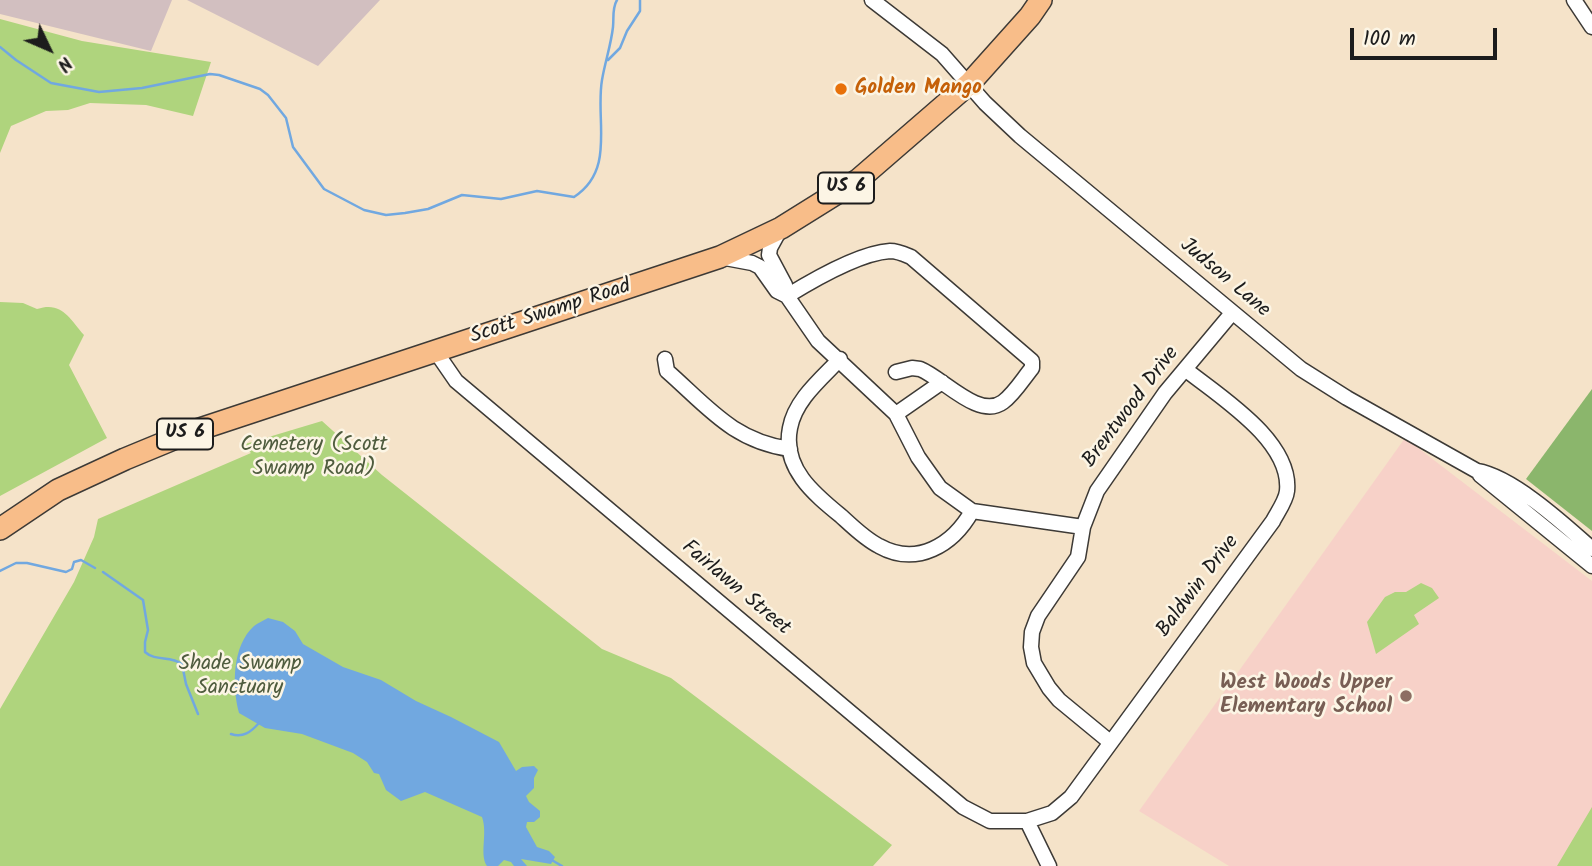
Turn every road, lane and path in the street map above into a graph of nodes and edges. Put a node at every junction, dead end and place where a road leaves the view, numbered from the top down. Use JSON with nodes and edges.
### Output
{"nodes":[{"id":1,"x":873,"y":0,"type":"edge"},
{"id":2,"x":1041,"y":0,"type":"edge"},
{"id":3,"x":1574,"y":0,"type":"edge"},
{"id":4,"x":1592,"y":27,"type":"edge"},
{"id":5,"x":970,"y":83,"type":"junction"},
{"id":6,"x":781,"y":228,"type":"junction"},
{"id":7,"x":720,"y":257,"type":"junction"},
{"id":8,"x":787,"y":296,"type":"junction"},
{"id":9,"x":1232,"y":313,"type":"junction"},
{"id":10,"x":436,"y":352,"type":"junction"},
{"id":11,"x":665,"y":359,"type":"dead end"},
{"id":12,"x":840,"y":359,"type":"junction"},
{"id":13,"x":1185,"y":369,"type":"junction"},
{"id":14,"x":896,"y":372,"type":"dead end"},
{"id":15,"x":942,"y":382,"type":"junction"},
{"id":16,"x":897,"y":414,"type":"junction"},
{"id":17,"x":790,"y":449,"type":"junction"},
{"id":18,"x":1477,"y":471,"type":"junction"},
{"id":19,"x":972,"y":511,"type":"junction"},
{"id":20,"x":1083,"y":527,"type":"junction"},
{"id":21,"x":0,"y":530,"type":"edge"},
{"id":22,"x":1592,"y":549,"type":"edge"},
{"id":23,"x":1592,"y":566,"type":"edge"},
{"id":24,"x":1110,"y":741,"type":"junction"},
{"id":25,"x":1027,"y":821,"type":"junction"},
{"id":26,"x":1049,"y":866,"type":"edge"}],
"edges":[{"from":1,"to":5,"type":"street","name":"Judson Lane"},
{"from":2,"to":5,"type":"highway","name":"Scott Swamp Road","number":"US 6"},
{"from":3,"to":4,"type":"street"},
{"from":5,"to":6,"type":"highway","name":"Scott Swamp Road","number":"US 6"},
{"from":5,"to":9,"type":"street","name":"Judson Lane"},
{"from":6,"to":7,"type":"highway","name":"Scott Swamp Road","number":"US 6"},
{"from":6,"to":8,"type":"street"},
{"from":7,"to":8,"type":"street"},
{"from":7,"to":10,"type":"highway","name":"Scott Swamp Road","number":"US 6"},
{"from":8,"to":12,"type":"street"},
{"from":8,"to":15,"type":"street"},
{"from":9,"to":13,"type":"street","name":"Brentwood Drive"},
{"from":9,"to":18,"type":"street","name":"Judson Lane"},
{"from":10,"to":21,"type":"highway","name":"Scott Swamp Road","number":"US 6"},
{"from":10,"to":25,"type":"street","name":"Fairlawn Street"},
{"from":11,"to":17,"type":"street"},
{"from":12,"to":16,"type":"street"},
{"from":12,"to":17,"type":"street"},
{"from":13,"to":20,"type":"street","name":"Brentwood Drive"},
{"from":13,"to":24,"type":"street","name":"Baldwin Drive"},
{"from":14,"to":15,"type":"street"},
{"from":15,"to":16,"type":"street"},
{"from":16,"to":19,"type":"street"},
{"from":17,"to":19,"type":"street"},
{"from":18,"to":22,"type":"street","name":"Judson Lane"},
{"from":18,"to":23,"type":"street","name":"Judson Lane"},
{"from":19,"to":20,"type":"street"},
{"from":20,"to":24,"type":"street","name":"Brentwood Drive"},
{"from":24,"to":25,"type":"street","name":"Baldwin Drive"},
{"from":25,"to":26,"type":"street"}]}
